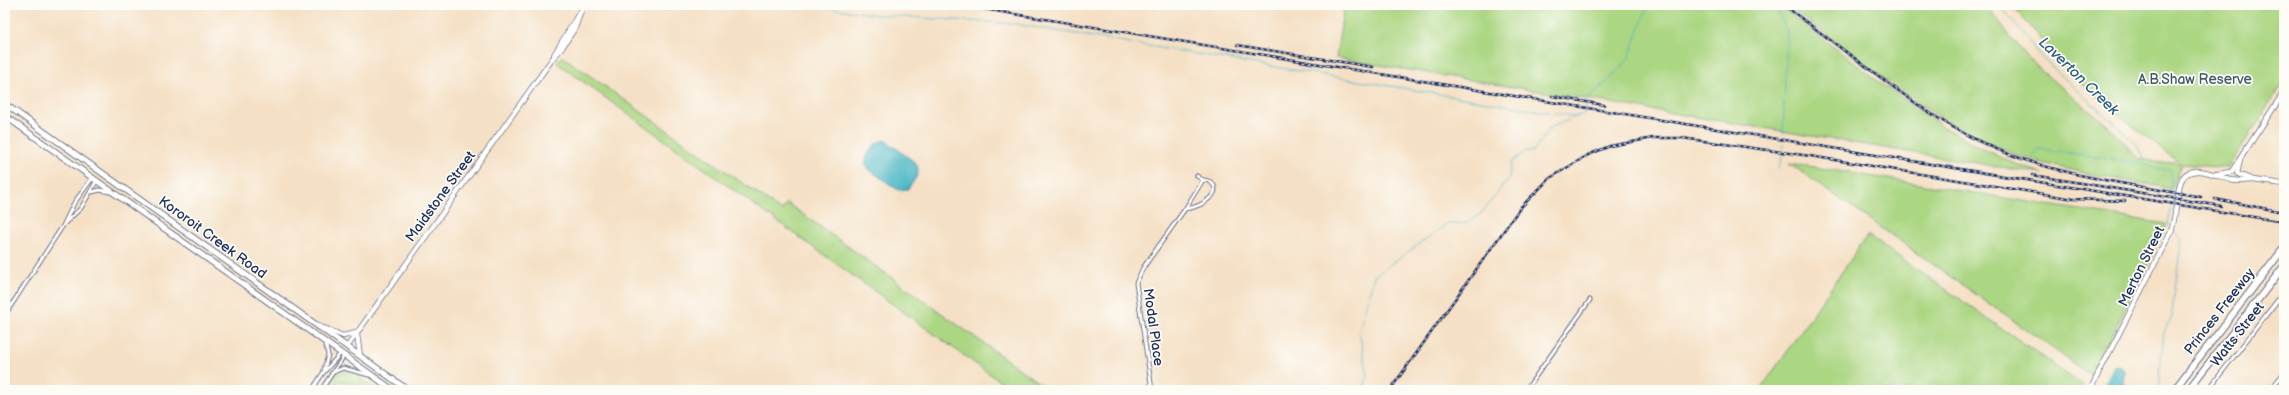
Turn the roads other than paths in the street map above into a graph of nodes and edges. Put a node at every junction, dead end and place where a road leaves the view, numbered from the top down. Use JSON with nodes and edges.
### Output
{"nodes":[{"id":1,"x":582,"y":5,"type":"edge"},
{"id":2,"x":2284,"y":92,"type":"edge"},
{"id":3,"x":6,"y":105,"type":"edge"},
{"id":4,"x":5,"y":116,"type":"edge"},
{"id":5,"x":2240,"y":159,"type":"junction"},
{"id":6,"x":100,"y":171,"type":"junction"},
{"id":7,"x":2232,"y":172,"type":"junction"},
{"id":8,"x":2216,"y":174,"type":"junction"},
{"id":9,"x":2238,"y":174,"type":"junction"},
{"id":10,"x":1197,"y":176,"type":"dead end"},
{"id":11,"x":95,"y":179,"type":"junction"},
{"id":12,"x":1203,"y":180,"type":"junction"},
{"id":13,"x":2232,"y":180,"type":"junction"},
{"id":14,"x":2253,"y":180,"type":"junction"},
{"id":15,"x":2284,"y":184,"type":"edge"},
{"id":16,"x":90,"y":194,"type":"junction"},
{"id":17,"x":116,"y":194,"type":"junction"},
{"id":18,"x":1185,"y":210,"type":"junction"},
{"id":19,"x":64,"y":224,"type":"junction"},
{"id":20,"x":2284,"y":248,"type":"edge"},
{"id":21,"x":2284,"y":266,"type":"edge"},
{"id":22,"x":2284,"y":292,"type":"edge"},
{"id":23,"x":1590,"y":300,"type":"dead end"},
{"id":24,"x":5,"y":314,"type":"edge"},
{"id":25,"x":314,"y":323,"type":"junction"},
{"id":26,"x":357,"y":332,"type":"junction"},
{"id":27,"x":325,"y":342,"type":"junction"},
{"id":28,"x":347,"y":347,"type":"junction"},
{"id":29,"x":342,"y":354,"type":"junction"},
{"id":30,"x":360,"y":356,"type":"junction"},
{"id":31,"x":323,"y":373,"type":"junction"},
{"id":32,"x":332,"y":373,"type":"junction"},
{"id":33,"x":2284,"y":373,"type":"edge"},
{"id":34,"x":375,"y":377,"type":"junction"},
{"id":35,"x":312,"y":390,"type":"edge"},
{"id":36,"x":321,"y":390,"type":"edge"},
{"id":37,"x":393,"y":390,"type":"edge"},
{"id":38,"x":408,"y":390,"type":"edge"},
{"id":39,"x":1152,"y":390,"type":"edge"},
{"id":40,"x":1526,"y":390,"type":"edge"},
{"id":41,"x":2090,"y":390,"type":"edge"},
{"id":42,"x":2174,"y":390,"type":"edge"},
{"id":43,"x":2188,"y":390,"type":"edge"},
{"id":44,"x":2208,"y":390,"type":"edge"},
{"id":45,"x":2270,"y":390,"type":"edge"}],
"edges":[{"from":1,"to":26,"type":"street","name":"Maidstone Street"},
{"from":2,"to":5,"type":"street"},
{"from":3,"to":6,"type":"main road","name":"Kororoit Creek Road"},
{"from":4,"to":11,"type":"main road","name":"Kororoit Creek Road"},
{"from":5,"to":7,"type":"street"},
{"from":5,"to":9,"type":"street"},
{"from":6,"to":11,"type":"main road"},
{"from":6,"to":25,"type":"main road","name":"Kororoit Creek Road"},
{"from":7,"to":8,"type":"street","name":"Merton Street"},
{"from":7,"to":9,"type":"street","name":"Merton Street"},
{"from":7,"to":13,"type":"street"},
{"from":8,"to":13,"type":"street","name":"Merton Street"},
{"from":8,"to":41,"type":"street","name":"Merton Street"},
{"from":9,"to":13,"type":"street"},
{"from":9,"to":14,"type":"street","name":"Merton Street"},
{"from":10,"to":12,"type":"street"},
{"from":11,"to":16,"type":"street"},
{"from":11,"to":17,"type":"main road","name":"Kororoit Creek Road"},
{"from":11,"to":19,"type":"street"},
{"from":12,"to":18,"type":"street","name":"Modal Place"},
{"from":12,"to":18,"type":"street"},
{"from":13,"to":14,"type":"street","name":"Merton Street"},
{"from":14,"to":15,"type":"street"},
{"from":16,"to":17,"type":"street"},
{"from":16,"to":19,"type":"street"},
{"from":17,"to":27,"type":"main road","name":"Kororoit Creek Road"},
{"from":18,"to":39,"type":"street","name":"Modal Place"},
{"from":19,"to":24,"type":"street"},
{"from":20,"to":42,"type":"highway","name":"Princes Freeway"},
{"from":21,"to":43,"type":"highway","name":"Princes Freeway"},
{"from":22,"to":44,"type":"street","name":"Watts Street"},
{"from":23,"to":40,"type":"street"},
{"from":25,"to":26,"type":"street"},
{"from":25,"to":28,"type":"main road","name":"Kororoit Creek Road"},
{"from":26,"to":28,"type":"street","name":"Maidstone Street"},
{"from":26,"to":30,"type":"street"},
{"from":27,"to":29,"type":"main road","name":"Kororoit Creek Road"},
{"from":27,"to":31,"type":"street"},
{"from":28,"to":29,"type":"main road"},
{"from":28,"to":30,"type":"main road","name":"Kororoit Creek Road"},
{"from":29,"to":31,"type":"street"},
{"from":29,"to":32,"type":"street"},
{"from":29,"to":34,"type":"main road","name":"Kororoit Creek Road"},
{"from":30,"to":38,"type":"main road","name":"Kororoit Creek Road"},
{"from":31,"to":35,"type":"street"},
{"from":32,"to":34,"type":"street"},
{"from":32,"to":36,"type":"street"},
{"from":33,"to":45,"type":"street"},
{"from":34,"to":37,"type":"main road","name":"Kororoit Creek Road"}]}
